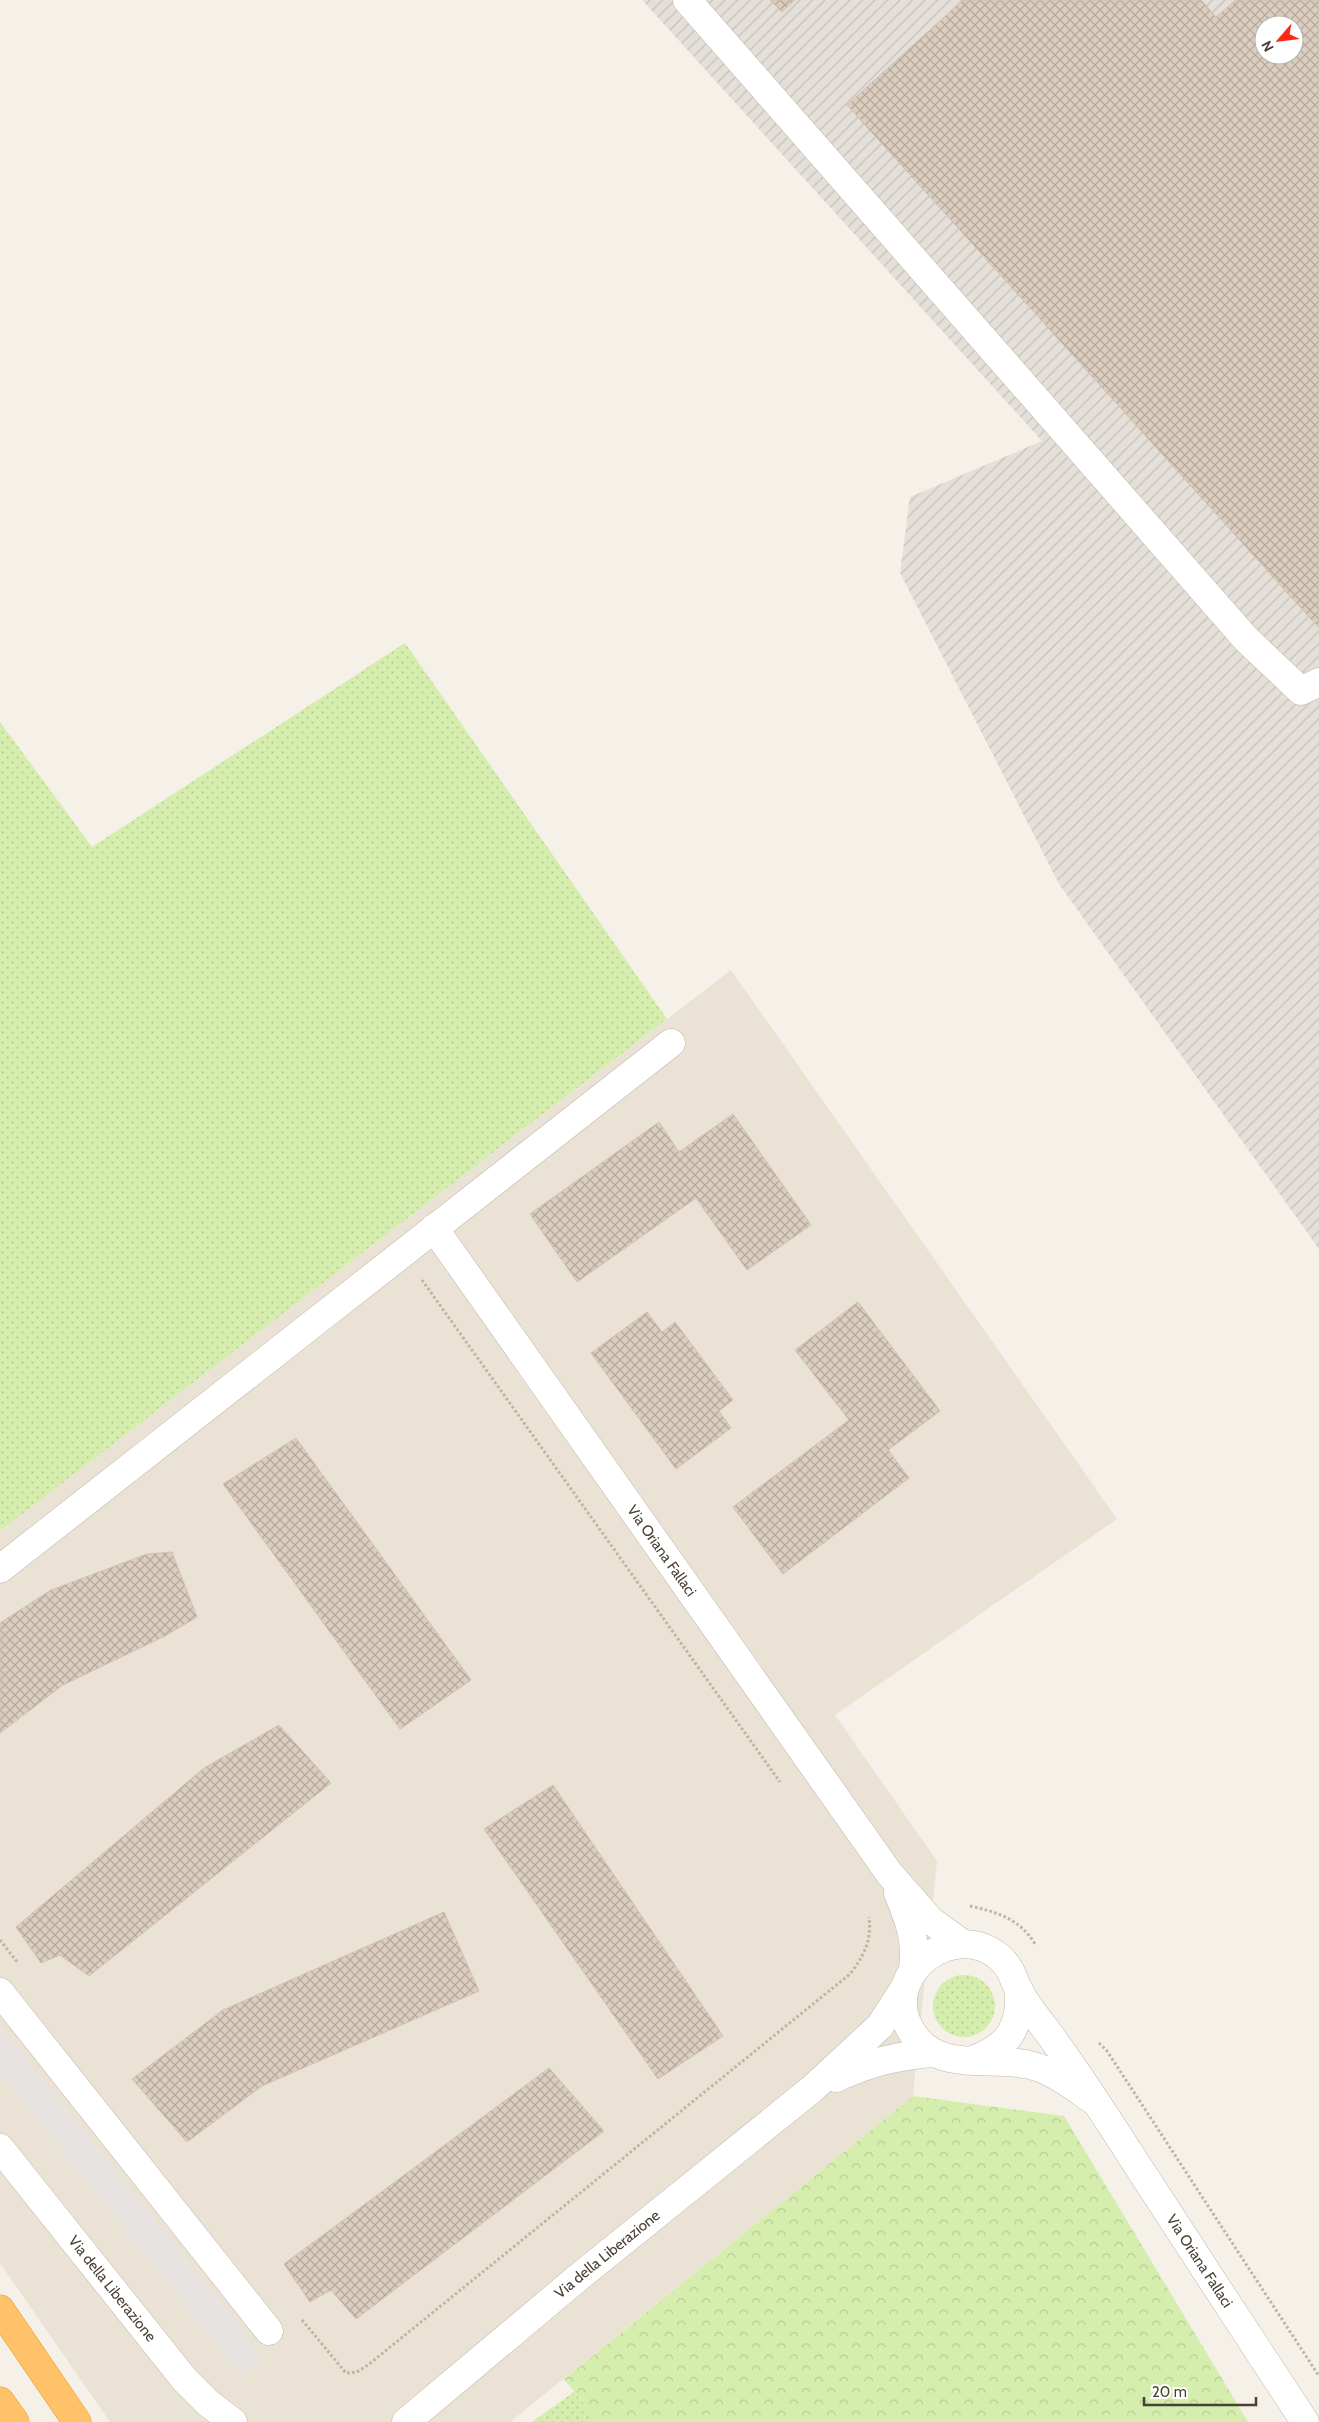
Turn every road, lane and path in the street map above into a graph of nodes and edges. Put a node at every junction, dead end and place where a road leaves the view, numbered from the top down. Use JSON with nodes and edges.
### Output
{"nodes":[{"id":1,"x":687,"y":0,"type":"edge"},
{"id":2,"x":1319,"y":682,"type":"edge"},
{"id":3,"x":671,"y":1043,"type":"dead end"},
{"id":4,"x":434,"y":1228,"type":"junction"},
{"id":5,"x":416,"y":1273,"type":"dead end"},
{"id":6,"x":0,"y":1569,"type":"edge"},
{"id":7,"x":782,"y":1784,"type":"dead end"},
{"id":8,"x":889,"y":1873,"type":"junction"},
{"id":9,"x":868,"y":1909,"type":"dead end"},
{"id":10,"x":0,"y":1940,"type":"edge"},
{"id":11,"x":963,"y":1944,"type":"junction"},
{"id":12,"x":25,"y":1971,"type":"dead end"},
{"id":13,"x":909,"y":1978,"type":"junction"},
{"id":14,"x":1019,"y":1990,"type":"junction"},
{"id":15,"x":0,"y":1992,"type":"edge"},
{"id":16,"x":933,"y":2054,"type":"junction"},
{"id":17,"x":970,"y":2061,"type":"junction"},
{"id":18,"x":812,"y":2089,"type":"junction"},
{"id":19,"x":1094,"y":2100,"type":"junction"},
{"id":20,"x":0,"y":2148,"type":"edge"},
{"id":21,"x":0,"y":2308,"type":"edge"},
{"id":22,"x":302,"y":2319,"type":"dead end"},
{"id":23,"x":269,"y":2331,"type":"dead end"},
{"id":24,"x":0,"y":2401,"type":"edge"},
{"id":25,"x":15,"y":2422,"type":"edge"},
{"id":26,"x":78,"y":2422,"type":"edge"},
{"id":27,"x":233,"y":2422,"type":"edge"},
{"id":28,"x":406,"y":2422,"type":"edge"},
{"id":29,"x":1305,"y":2422,"type":"edge"}],
"edges":[{"from":1,"to":2,"type":"street"},
{"from":3,"to":4,"type":"street"},
{"from":4,"to":6,"type":"street"},
{"from":4,"to":8,"type":"street","name":"Via Oriana Fallaci"},
{"from":5,"to":7,"type":"path"},
{"from":8,"to":11,"type":"street"},
{"from":8,"to":13,"type":"street"},
{"from":9,"to":22,"type":"path"},
{"from":10,"to":12,"type":"path"},
{"from":11,"to":13,"type":"street"},
{"from":11,"to":14,"type":"street"},
{"from":13,"to":16,"type":"street"},
{"from":13,"to":18,"type":"street","name":"Via della Liberazione"},
{"from":14,"to":17,"type":"street"},
{"from":14,"to":19,"type":"street","name":"Via Oriana Fallaci"},
{"from":15,"to":23,"type":"street"},
{"from":16,"to":17,"type":"street"},
{"from":16,"to":18,"type":"street","name":"Via della Liberazione"},
{"from":17,"to":19,"type":"street"},
{"from":18,"to":28,"type":"street","name":"Via della Liberazione"},
{"from":19,"to":29,"type":"street","name":"Via Oriana Fallaci"},
{"from":20,"to":27,"type":"street","name":"Via della Liberazione"},
{"from":21,"to":26,"type":"highway"},
{"from":24,"to":25,"type":"highway"}]}
